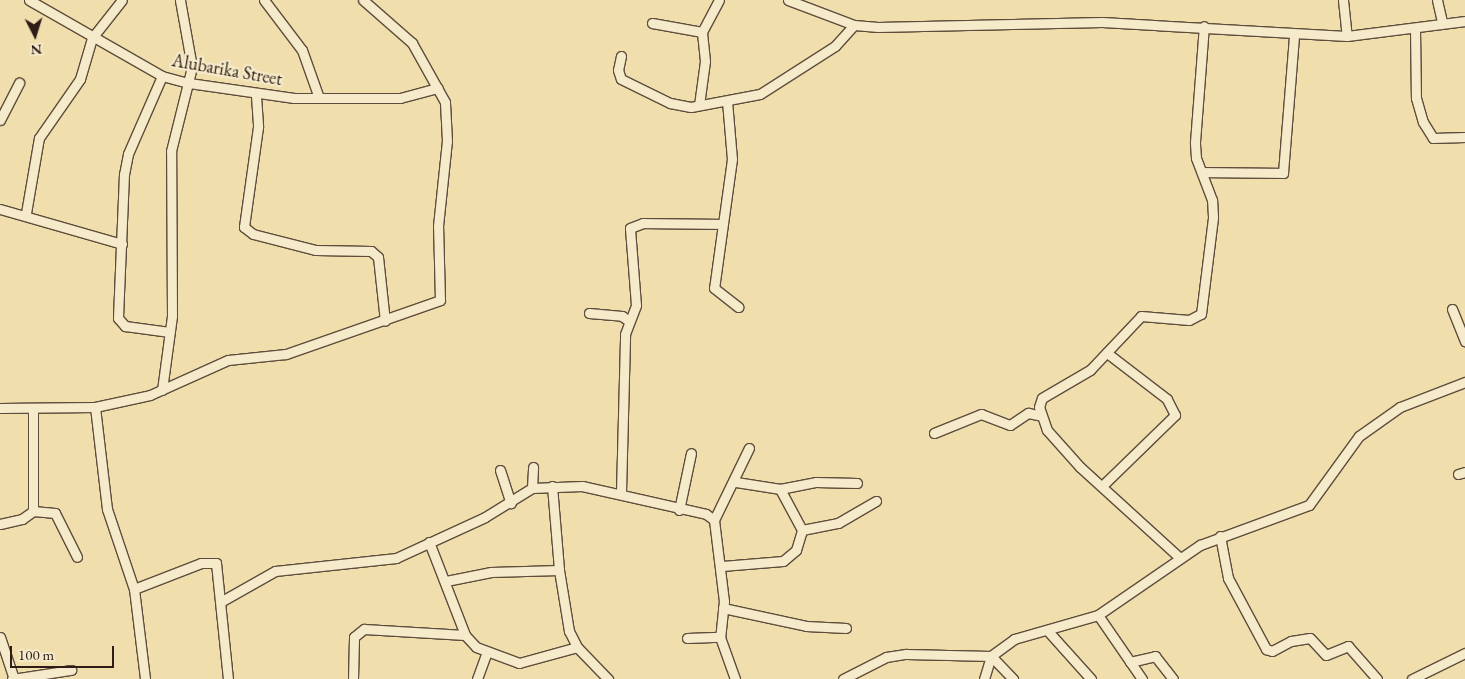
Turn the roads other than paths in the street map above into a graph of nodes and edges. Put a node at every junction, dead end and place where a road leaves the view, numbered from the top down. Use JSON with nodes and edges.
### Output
{"nodes":[{"id":1,"x":29,"y":0,"type":"edge"},
{"id":2,"x":122,"y":0,"type":"edge"},
{"id":3,"x":180,"y":0,"type":"edge"},
{"id":4,"x":264,"y":0,"type":"edge"},
{"id":5,"x":364,"y":0,"type":"edge"},
{"id":6,"x":719,"y":0,"type":"edge"},
{"id":7,"x":788,"y":0,"type":"edge"},
{"id":8,"x":1343,"y":0,"type":"edge"},
{"id":9,"x":1436,"y":0,"type":"edge"},
{"id":10,"x":1465,"y":21,"type":"edge"},
{"id":11,"x":1442,"y":22,"type":"junction"},
{"id":12,"x":652,"y":23,"type":"dead end"},
{"id":13,"x":854,"y":25,"type":"junction"},
{"id":14,"x":1204,"y":26,"type":"junction"},
{"id":15,"x":1415,"y":29,"type":"junction"},
{"id":16,"x":702,"y":32,"type":"junction"},
{"id":17,"x":1294,"y":36,"type":"junction"},
{"id":18,"x":1347,"y":36,"type":"junction"},
{"id":19,"x":92,"y":38,"type":"junction"},
{"id":20,"x":621,"y":56,"type":"dead end"},
{"id":21,"x":162,"y":76,"type":"junction"},
{"id":22,"x":19,"y":83,"type":"dead end"},
{"id":23,"x":189,"y":83,"type":"junction"},
{"id":24,"x":438,"y":88,"type":"junction"},
{"id":25,"x":256,"y":96,"type":"junction"},
{"id":26,"x":319,"y":98,"type":"junction"},
{"id":27,"x":727,"y":101,"type":"junction"},
{"id":28,"x":699,"y":106,"type":"junction"},
{"id":29,"x":0,"y":120,"type":"edge"},
{"id":30,"x":1465,"y":137,"type":"edge"},
{"id":31,"x":1203,"y":172,"type":"junction"},
{"id":32,"x":0,"y":209,"type":"edge"},
{"id":33,"x":26,"y":213,"type":"junction"},
{"id":34,"x":722,"y":224,"type":"junction"},
{"id":35,"x":122,"y":244,"type":"junction"},
{"id":36,"x":738,"y":307,"type":"dead end"},
{"id":37,"x":1452,"y":309,"type":"dead end"},
{"id":38,"x":588,"y":313,"type":"dead end"},
{"id":39,"x":385,"y":321,"type":"junction"},
{"id":40,"x":629,"y":321,"type":"junction"},
{"id":41,"x":170,"y":332,"type":"junction"},
{"id":42,"x":1465,"y":341,"type":"edge"},
{"id":43,"x":1107,"y":353,"type":"junction"},
{"id":44,"x":1465,"y":382,"type":"edge"},
{"id":45,"x":162,"y":390,"type":"junction"},
{"id":46,"x":95,"y":407,"type":"junction"},
{"id":47,"x":0,"y":408,"type":"edge"},
{"id":48,"x":33,"y":410,"type":"junction"},
{"id":49,"x":1042,"y":416,"type":"junction"},
{"id":50,"x":934,"y":433,"type":"dead end"},
{"id":51,"x":749,"y":448,"type":"dead end"},
{"id":52,"x":691,"y":453,"type":"dead end"},
{"id":53,"x":533,"y":467,"type":"dead end"},
{"id":54,"x":500,"y":470,"type":"dead end"},
{"id":55,"x":736,"y":482,"type":"junction"},
{"id":56,"x":857,"y":483,"type":"dead end"},
{"id":57,"x":552,"y":486,"type":"junction"},
{"id":58,"x":1102,"y":486,"type":"junction"},
{"id":59,"x":532,"y":488,"type":"junction"},
{"id":60,"x":780,"y":489,"type":"junction"},
{"id":61,"x":621,"y":492,"type":"junction"},
{"id":62,"x":876,"y":501,"type":"dead end"},
{"id":63,"x":510,"y":503,"type":"junction"},
{"id":64,"x":33,"y":510,"type":"junction"},
{"id":65,"x":679,"y":510,"type":"junction"},
{"id":66,"x":714,"y":520,"type":"junction"},
{"id":67,"x":0,"y":524,"type":"edge"},
{"id":68,"x":802,"y":530,"type":"junction"},
{"id":69,"x":1220,"y":536,"type":"junction"},
{"id":70,"x":429,"y":542,"type":"junction"},
{"id":71,"x":77,"y":557,"type":"dead end"},
{"id":72,"x":1180,"y":558,"type":"junction"},
{"id":73,"x":722,"y":566,"type":"junction"},
{"id":74,"x":559,"y":570,"type":"junction"},
{"id":75,"x":446,"y":581,"type":"junction"},
{"id":76,"x":134,"y":588,"type":"junction"},
{"id":77,"x":222,"y":601,"type":"junction"},
{"id":78,"x":723,"y":608,"type":"junction"},
{"id":79,"x":1098,"y":615,"type":"junction"},
{"id":80,"x":846,"y":628,"type":"dead end"},
{"id":81,"x":1047,"y":630,"type":"junction"},
{"id":82,"x":465,"y":636,"type":"junction"},
{"id":83,"x":720,"y":637,"type":"junction"},
{"id":84,"x":0,"y":638,"type":"edge"},
{"id":85,"x":687,"y":638,"type":"dead end"},
{"id":86,"x":577,"y":647,"type":"junction"},
{"id":87,"x":487,"y":652,"type":"junction"},
{"id":88,"x":1465,"y":653,"type":"edge"},
{"id":89,"x":992,"y":656,"type":"junction"},
{"id":90,"x":1130,"y":662,"type":"junction"},
{"id":91,"x":72,"y":670,"type":"dead end"},
{"id":92,"x":13,"y":679,"type":"edge"},
{"id":93,"x":145,"y":679,"type":"edge"},
{"id":94,"x":228,"y":679,"type":"edge"},
{"id":95,"x":353,"y":679,"type":"edge"},
{"id":96,"x":477,"y":679,"type":"edge"},
{"id":97,"x":608,"y":679,"type":"edge"},
{"id":98,"x":735,"y":679,"type":"edge"},
{"id":99,"x":843,"y":679,"type":"edge"},
{"id":100,"x":984,"y":679,"type":"edge"},
{"id":101,"x":1013,"y":679,"type":"edge"},
{"id":102,"x":1091,"y":679,"type":"edge"},
{"id":103,"x":1142,"y":679,"type":"edge"},
{"id":104,"x":1173,"y":679,"type":"edge"},
{"id":105,"x":1377,"y":679,"type":"edge"},
{"id":106,"x":1412,"y":679,"type":"edge"}],
"edges":[{"from":1,"to":19,"type":"street","name":"Alubarika Street"},
{"from":2,"to":19,"type":"street"},
{"from":3,"to":23,"type":"street"},
{"from":4,"to":26,"type":"street"},
{"from":5,"to":24,"type":"street"},
{"from":6,"to":16,"type":"street"},
{"from":7,"to":13,"type":"street"},
{"from":8,"to":18,"type":"street"},
{"from":9,"to":11,"type":"street"},
{"from":10,"to":11,"type":"street"},
{"from":11,"to":15,"type":"street"},
{"from":12,"to":16,"type":"street"},
{"from":13,"to":14,"type":"street"},
{"from":13,"to":27,"type":"street"},
{"from":14,"to":17,"type":"street"},
{"from":14,"to":31,"type":"street"},
{"from":15,"to":18,"type":"street"},
{"from":15,"to":30,"type":"street"},
{"from":16,"to":28,"type":"street"},
{"from":17,"to":18,"type":"street"},
{"from":17,"to":31,"type":"street"},
{"from":19,"to":21,"type":"street","name":"Alubarika Street"},
{"from":19,"to":33,"type":"street"},
{"from":20,"to":28,"type":"street"},
{"from":21,"to":23,"type":"street","name":"Alubarika Street"},
{"from":21,"to":35,"type":"street"},
{"from":22,"to":29,"type":"street"},
{"from":23,"to":25,"type":"street","name":"Alubarika Street"},
{"from":23,"to":41,"type":"street"},
{"from":24,"to":26,"type":"street","name":"Alubarika Street"},
{"from":24,"to":39,"type":"street"},
{"from":25,"to":26,"type":"street","name":"Alubarika Street"},
{"from":25,"to":39,"type":"street"},
{"from":27,"to":28,"type":"street"},
{"from":27,"to":34,"type":"street"},
{"from":31,"to":43,"type":"street"},
{"from":32,"to":33,"type":"street"},
{"from":33,"to":35,"type":"street"},
{"from":34,"to":36,"type":"street"},
{"from":34,"to":40,"type":"street"},
{"from":35,"to":41,"type":"street"},
{"from":37,"to":42,"type":"street"},
{"from":38,"to":40,"type":"street"},
{"from":39,"to":45,"type":"street"},
{"from":40,"to":61,"type":"street"},
{"from":41,"to":45,"type":"street"},
{"from":43,"to":49,"type":"street"},
{"from":43,"to":58,"type":"street"},
{"from":44,"to":69,"type":"street"},
{"from":45,"to":46,"type":"street"},
{"from":46,"to":48,"type":"street"},
{"from":46,"to":76,"type":"street"},
{"from":47,"to":48,"type":"street"},
{"from":48,"to":64,"type":"street"},
{"from":49,"to":50,"type":"street"},
{"from":49,"to":58,"type":"street"},
{"from":51,"to":55,"type":"street"},
{"from":52,"to":65,"type":"street"},
{"from":53,"to":59,"type":"street"},
{"from":54,"to":63,"type":"street"},
{"from":55,"to":60,"type":"street"},
{"from":55,"to":66,"type":"street"},
{"from":56,"to":60,"type":"street"},
{"from":57,"to":59,"type":"street"},
{"from":57,"to":61,"type":"street"},
{"from":57,"to":74,"type":"street"},
{"from":58,"to":72,"type":"street"},
{"from":59,"to":63,"type":"street"},
{"from":60,"to":68,"type":"street"},
{"from":61,"to":65,"type":"street"},
{"from":62,"to":68,"type":"street"},
{"from":63,"to":70,"type":"street"},
{"from":64,"to":67,"type":"street"},
{"from":64,"to":71,"type":"street"},
{"from":65,"to":66,"type":"street"},
{"from":66,"to":73,"type":"street"},
{"from":68,"to":73,"type":"street"},
{"from":69,"to":72,"type":"street"},
{"from":69,"to":105,"type":"street"},
{"from":70,"to":75,"type":"street"},
{"from":70,"to":77,"type":"street"},
{"from":72,"to":79,"type":"street"},
{"from":73,"to":78,"type":"street"},
{"from":74,"to":75,"type":"street"},
{"from":74,"to":86,"type":"street"},
{"from":75,"to":82,"type":"street"},
{"from":76,"to":77,"type":"street"},
{"from":76,"to":93,"type":"street"},
{"from":77,"to":94,"type":"street"},
{"from":78,"to":80,"type":"street"},
{"from":78,"to":83,"type":"street"},
{"from":79,"to":81,"type":"street"},
{"from":79,"to":90,"type":"street"},
{"from":81,"to":89,"type":"street"},
{"from":81,"to":102,"type":"street"},
{"from":82,"to":87,"type":"street"},
{"from":82,"to":95,"type":"street"},
{"from":83,"to":85,"type":"street"},
{"from":83,"to":98,"type":"street"},
{"from":84,"to":92,"type":"street"},
{"from":86,"to":87,"type":"street"},
{"from":86,"to":97,"type":"street"},
{"from":87,"to":96,"type":"street"},
{"from":88,"to":106,"type":"street"},
{"from":89,"to":99,"type":"street"},
{"from":89,"to":100,"type":"street"},
{"from":89,"to":101,"type":"street"},
{"from":90,"to":103,"type":"street"},
{"from":90,"to":104,"type":"street"},
{"from":91,"to":92,"type":"street"}]}
